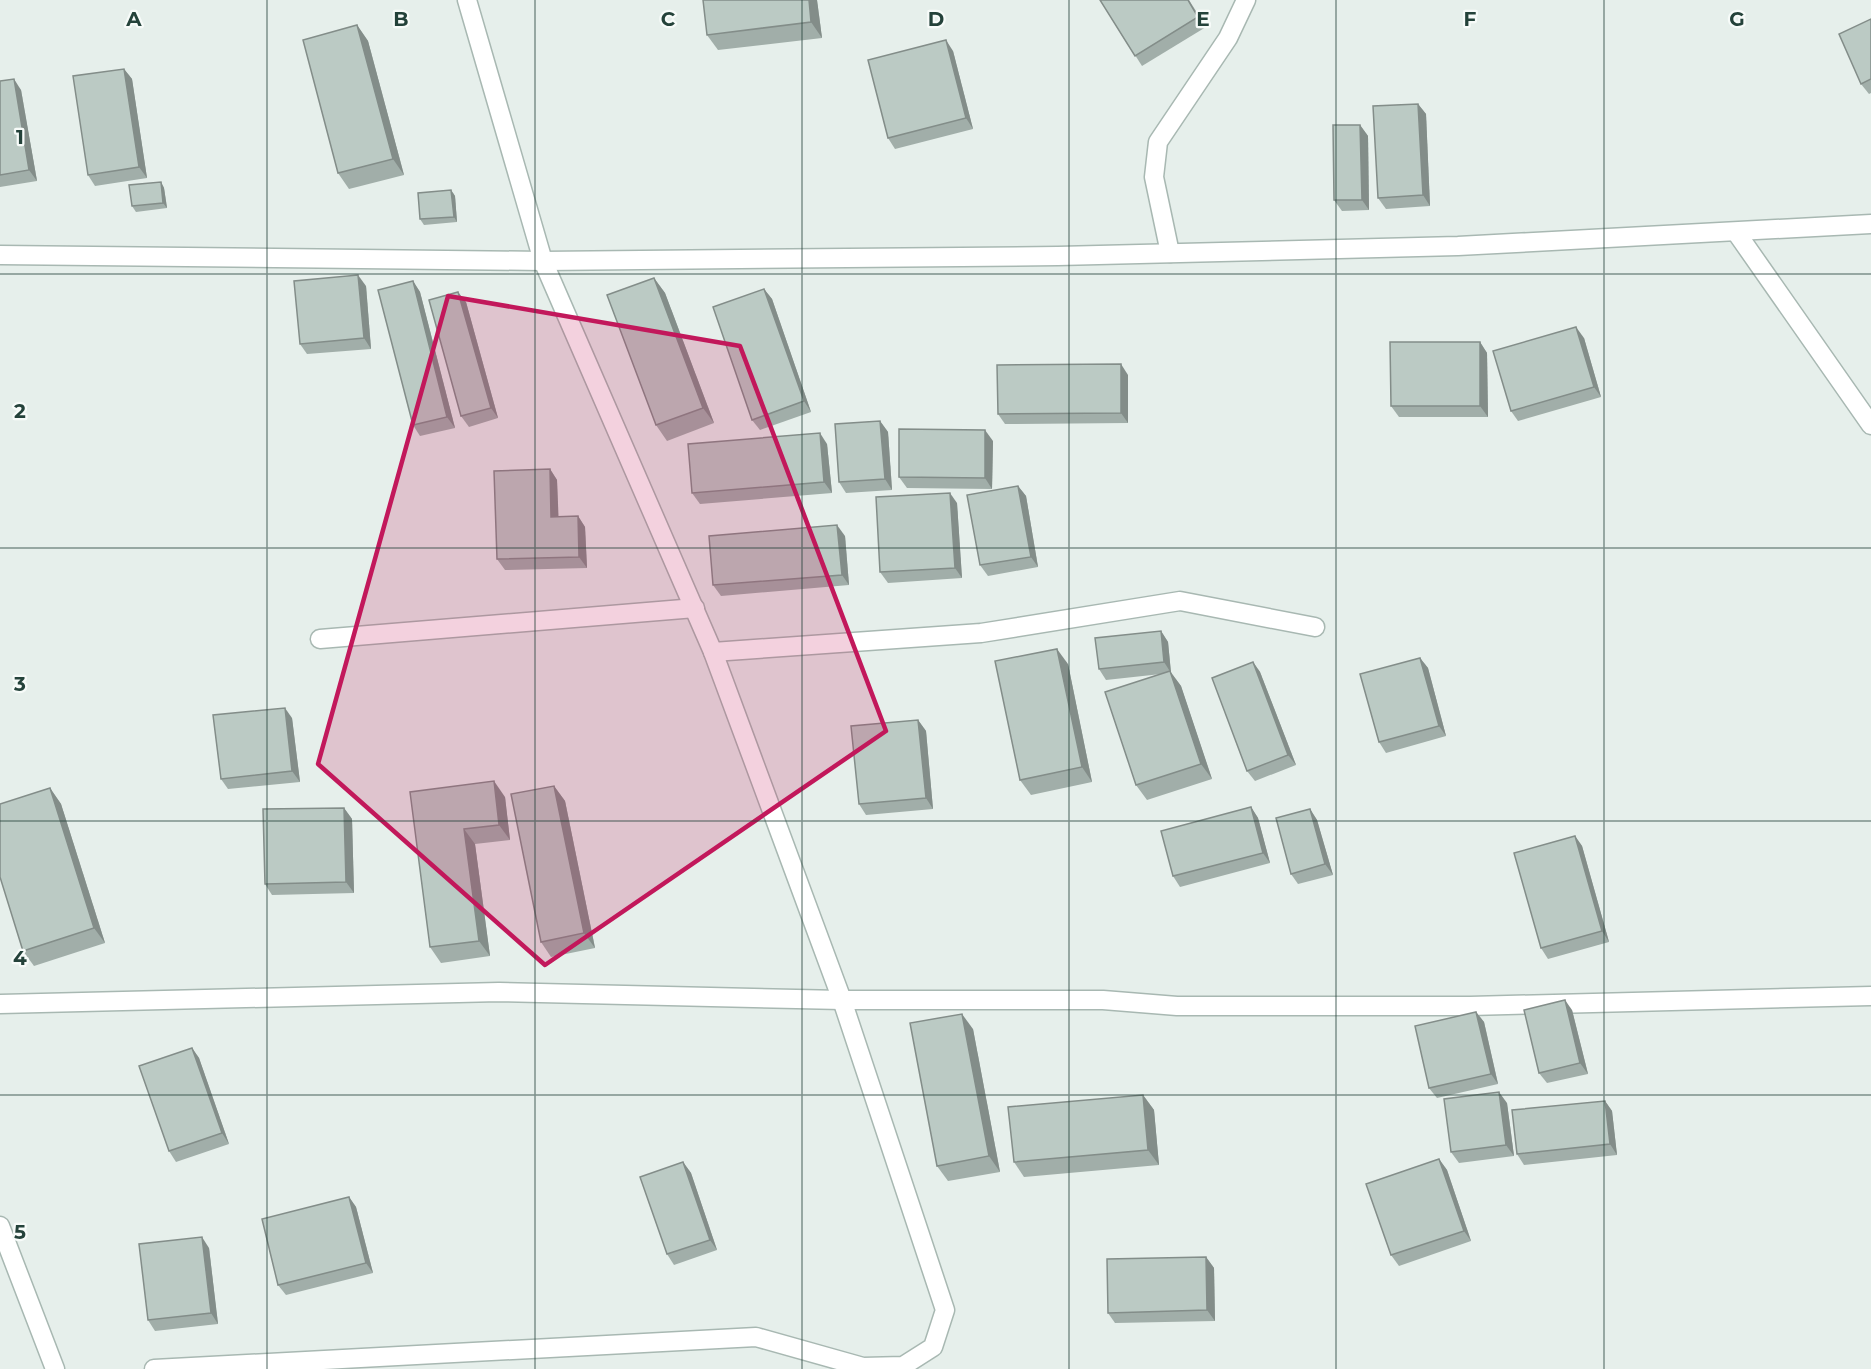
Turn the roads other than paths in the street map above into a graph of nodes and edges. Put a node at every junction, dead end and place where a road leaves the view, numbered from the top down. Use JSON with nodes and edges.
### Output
{"nodes":[{"id":1,"x":467,"y":0,"type":"edge"},
{"id":2,"x":1246,"y":0,"type":"edge"},
{"id":3,"x":1871,"y":224,"type":"edge"},
{"id":4,"x":1736,"y":232,"type":"junction"},
{"id":5,"x":1170,"y":253,"type":"junction"},
{"id":6,"x":0,"y":255,"type":"edge"},
{"id":7,"x":543,"y":261,"type":"junction"},
{"id":8,"x":1871,"y":425,"type":"edge"},
{"id":9,"x":695,"y":608,"type":"junction"},
{"id":10,"x":1315,"y":627,"type":"dead end"},
{"id":11,"x":320,"y":639,"type":"dead end"},
{"id":12,"x":713,"y":652,"type":"junction"},
{"id":13,"x":1871,"y":996,"type":"edge"},
{"id":14,"x":842,"y":1000,"type":"junction"},
{"id":15,"x":0,"y":1004,"type":"edge"},
{"id":16,"x":0,"y":1226,"type":"edge"},
{"id":17,"x":55,"y":1369,"type":"edge"},
{"id":18,"x":154,"y":1369,"type":"edge"}],
"edges":[{"from":1,"to":7,"type":"street"},
{"from":2,"to":5,"type":"street"},
{"from":3,"to":4,"type":"street"},
{"from":4,"to":5,"type":"street"},
{"from":4,"to":8,"type":"street"},
{"from":5,"to":7,"type":"street"},
{"from":6,"to":7,"type":"street"},
{"from":7,"to":9,"type":"street"},
{"from":9,"to":11,"type":"street"},
{"from":9,"to":12,"type":"street"},
{"from":10,"to":12,"type":"street"},
{"from":12,"to":14,"type":"street"},
{"from":13,"to":14,"type":"street"},
{"from":14,"to":15,"type":"street"},
{"from":14,"to":18,"type":"street"},
{"from":16,"to":17,"type":"street"}]}
